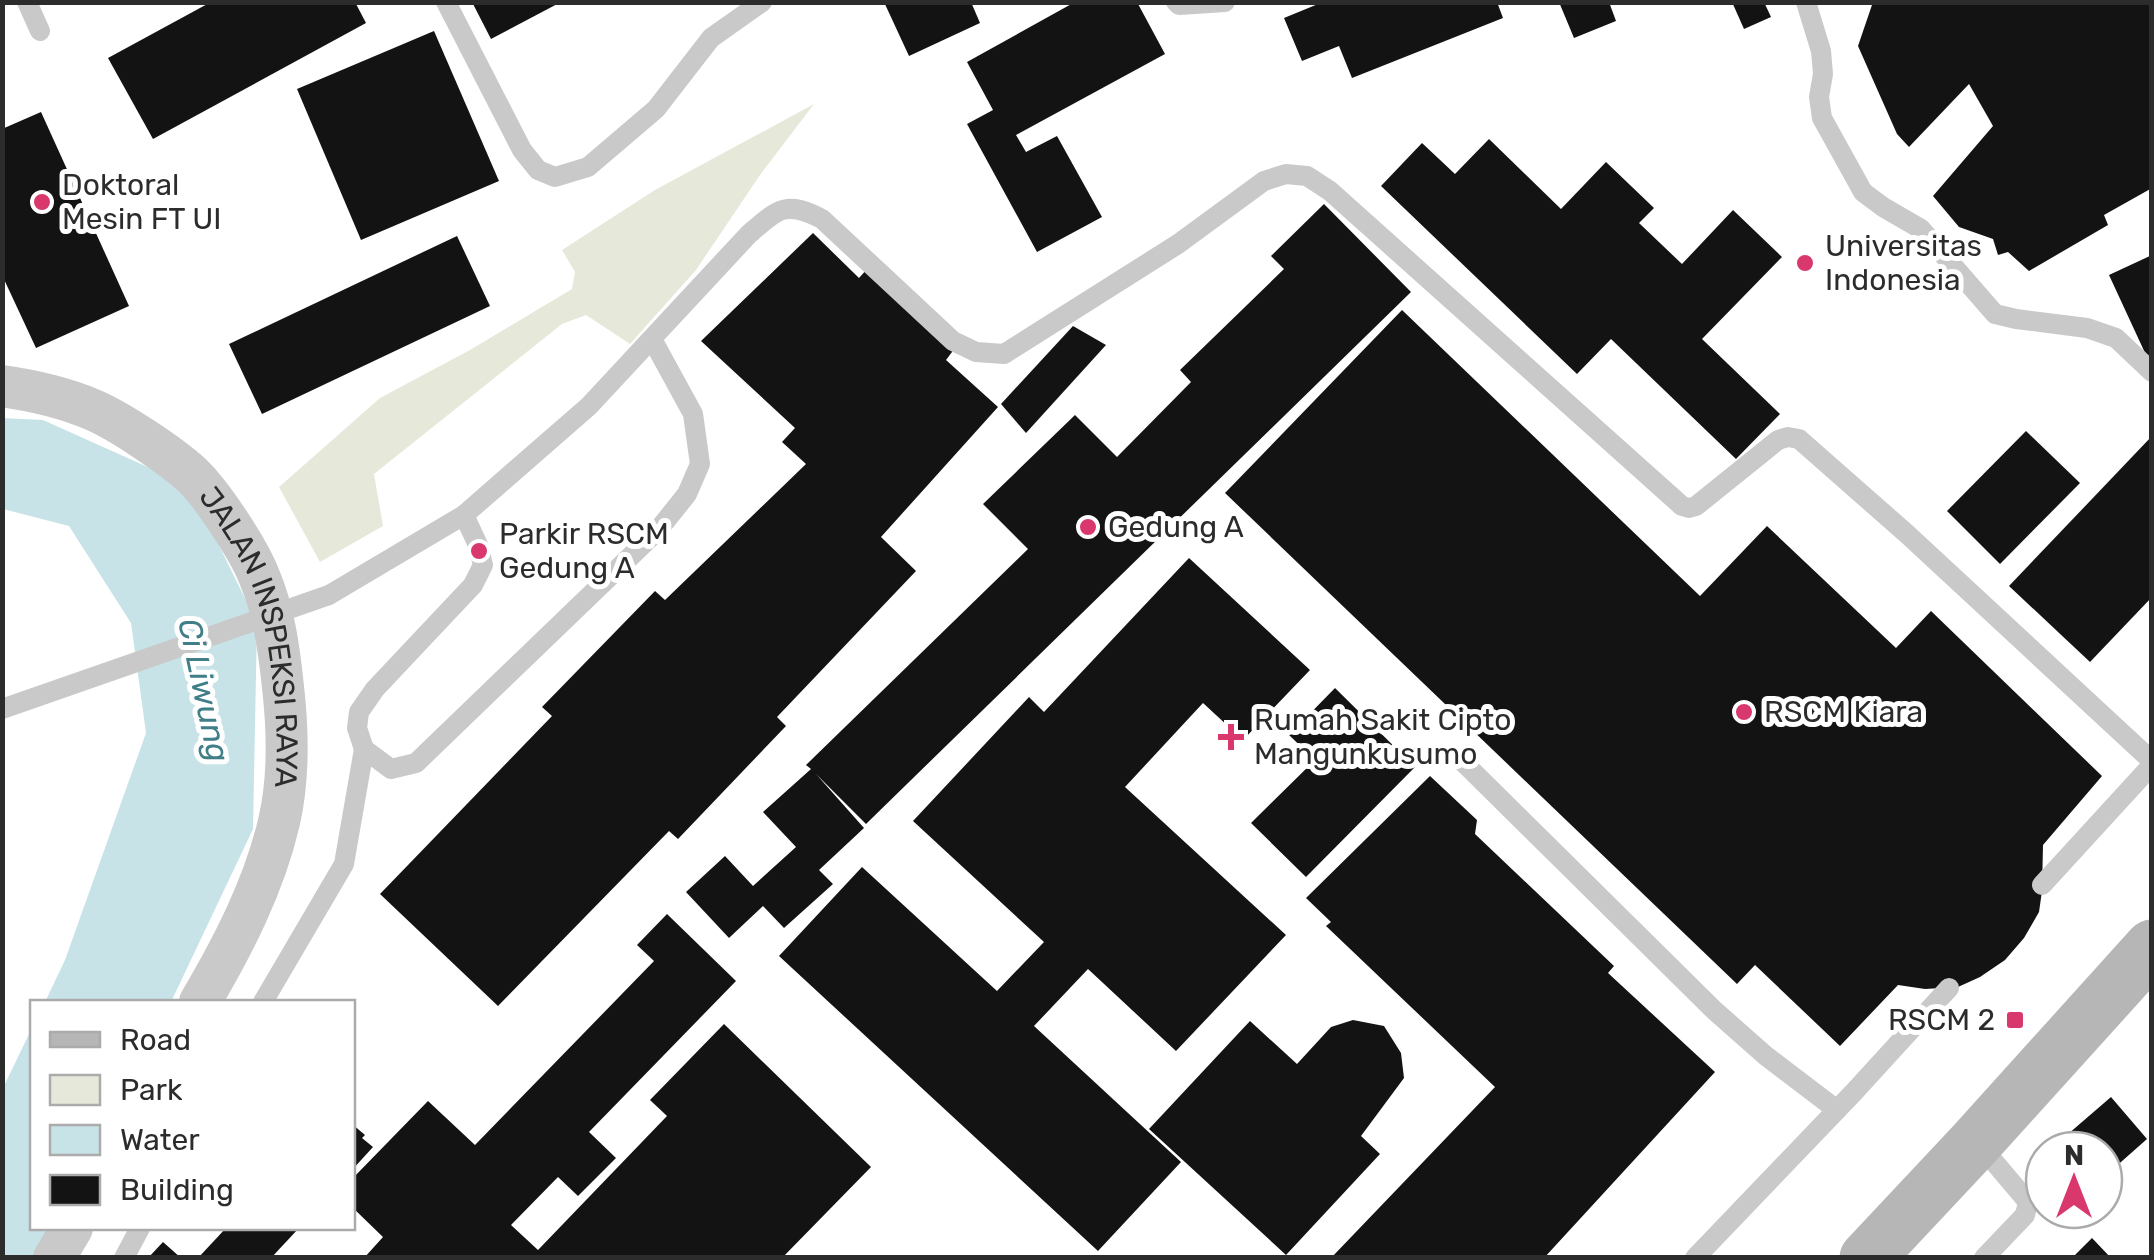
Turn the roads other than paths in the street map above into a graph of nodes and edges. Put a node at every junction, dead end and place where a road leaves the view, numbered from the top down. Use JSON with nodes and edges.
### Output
{"nodes":[{"id":1,"x":27,"y":2,"type":"edge"},
{"id":2,"x":446,"y":2,"type":"edge"},
{"id":3,"x":762,"y":2,"type":"edge"},
{"id":4,"x":1176,"y":2,"type":"edge"},
{"id":5,"x":1225,"y":2,"type":"edge"},
{"id":6,"x":1806,"y":2,"type":"edge"},
{"id":7,"x":40,"y":31,"type":"dead end"},
{"id":8,"x":652,"y":338,"type":"junction"},
{"id":9,"x":2152,"y":372,"type":"edge"},
{"id":10,"x":2,"y":386,"type":"edge"},
{"id":11,"x":464,"y":514,"type":"junction"},
{"id":12,"x":2,"y":709,"type":"edge"},
{"id":13,"x":364,"y":749,"type":"junction"},
{"id":14,"x":1464,"y":762,"type":"dead end"},
{"id":15,"x":2152,"y":764,"type":"edge"},
{"id":16,"x":2042,"y":885,"type":"dead end"},
{"id":17,"x":2151,"y":950,"type":"edge"},
{"id":18,"x":1948,"y":988,"type":"dead end"},
{"id":19,"x":201,"y":1000,"type":"edge"},
{"id":20,"x":264,"y":1000,"type":"edge"},
{"id":21,"x":1836,"y":1110,"type":"junction"},
{"id":22,"x":1974,"y":1144,"type":"junction"},
{"id":23,"x":71,"y":1230,"type":"edge"},
{"id":24,"x":139,"y":1230,"type":"edge"},
{"id":25,"x":54,"y":1258,"type":"edge"},
{"id":26,"x":124,"y":1258,"type":"edge"},
{"id":27,"x":1696,"y":1258,"type":"edge"},
{"id":28,"x":1867,"y":1258,"type":"edge"},
{"id":29,"x":1984,"y":1258,"type":"edge"}],
"edges":[{"from":1,"to":7,"type":"lane"},
{"from":2,"to":3,"type":"lane"},
{"from":4,"to":5,"type":"lane"},
{"from":6,"to":9,"type":"lane"},
{"from":8,"to":11,"type":"lane"},
{"from":8,"to":13,"type":"lane"},
{"from":8,"to":15,"type":"lane"},
{"from":10,"to":19,"type":"street","name":"JALAN INSPEKSI RAYA"},
{"from":11,"to":12,"type":"lane","bridge":true},
{"from":11,"to":13,"type":"lane"},
{"from":13,"to":20,"type":"lane"},
{"from":14,"to":21,"type":"lane"},
{"from":15,"to":16,"type":"lane"},
{"from":17,"to":22,"type":"main road"},
{"from":18,"to":21,"type":"lane"},
{"from":21,"to":27,"type":"lane"},
{"from":22,"to":28,"type":"main road"},
{"from":22,"to":29,"type":"lane"},
{"from":23,"to":25,"type":"street"},
{"from":24,"to":26,"type":"lane"}]}
